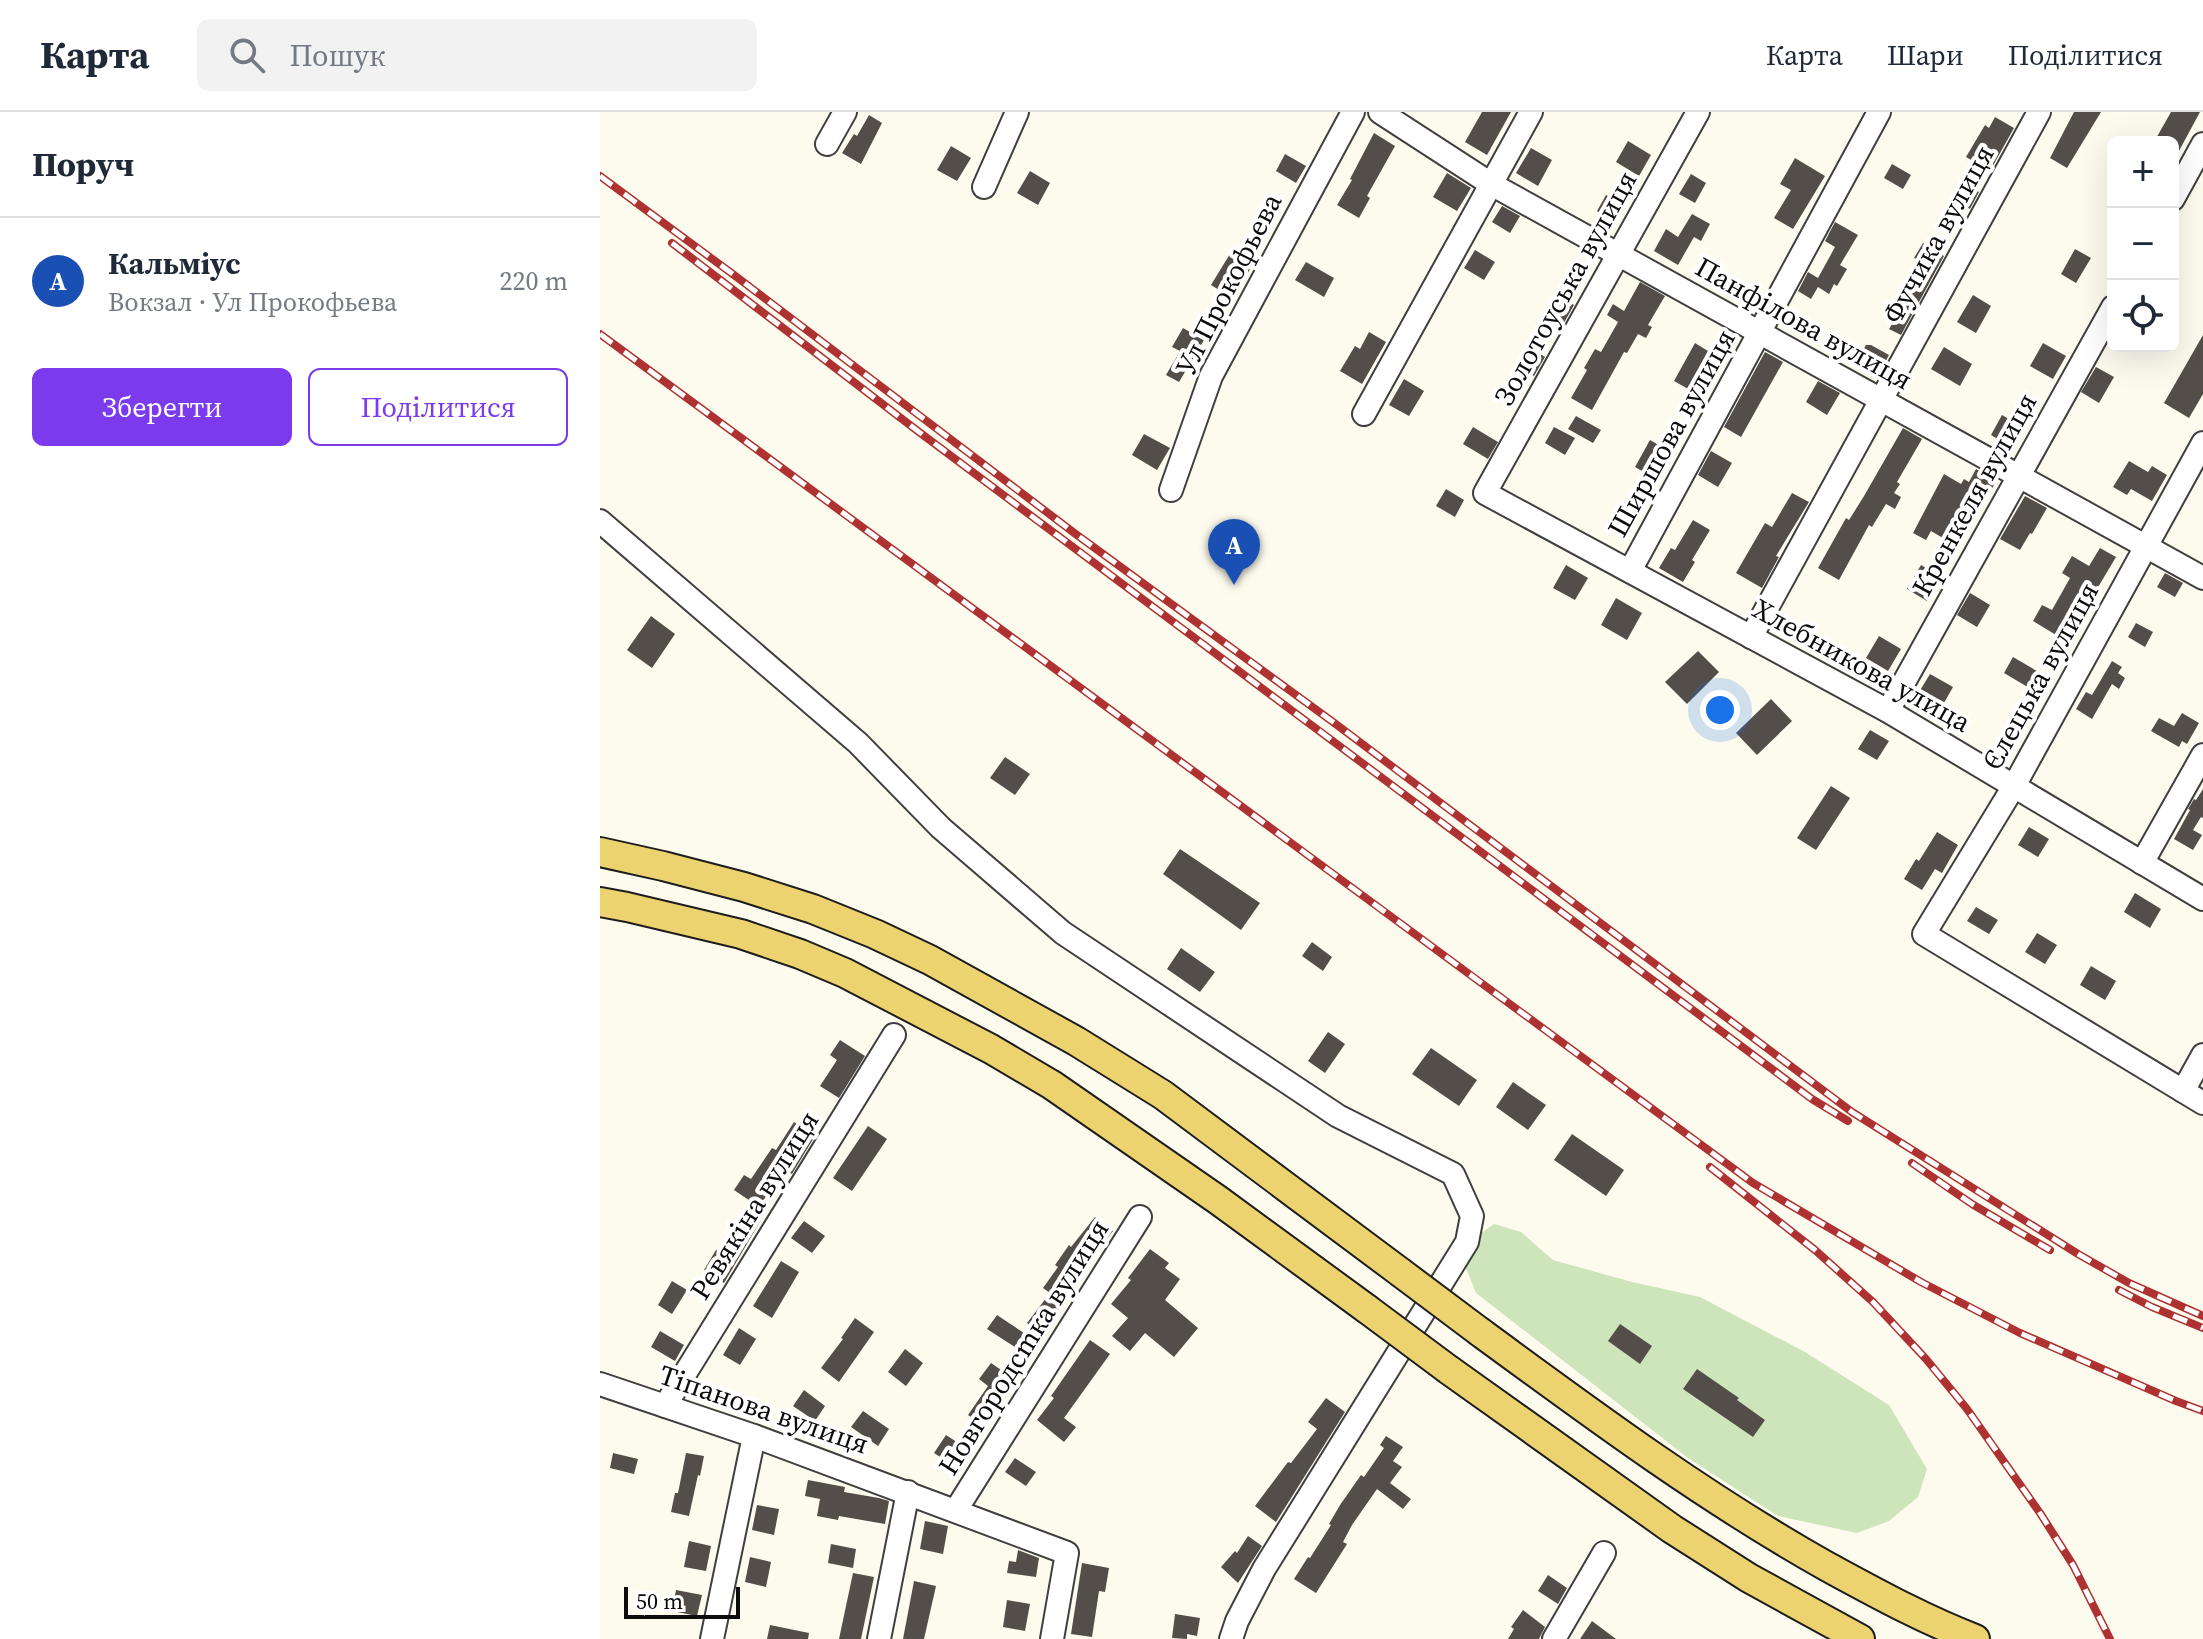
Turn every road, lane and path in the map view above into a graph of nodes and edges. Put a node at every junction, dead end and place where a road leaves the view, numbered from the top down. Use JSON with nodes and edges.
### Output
{"nodes":[{"id":1,"x":845,"y":112,"type":"edge"},
{"id":2,"x":1017,"y":112,"type":"edge"},
{"id":3,"x":1353,"y":112,"type":"edge"},
{"id":4,"x":1380,"y":112,"type":"edge"},
{"id":5,"x":1531,"y":112,"type":"edge"},
{"id":6,"x":1698,"y":112,"type":"edge"},
{"id":7,"x":1879,"y":112,"type":"edge"},
{"id":8,"x":2039,"y":112,"type":"edge"},
{"id":9,"x":827,"y":144,"type":"dead end"},
{"id":10,"x":2203,"y":144,"type":"edge"},
{"id":11,"x":1491,"y":184,"type":"junction"},
{"id":12,"x":984,"y":187,"type":"dead end"},
{"id":13,"x":2179,"y":188,"type":"edge"},
{"id":14,"x":1618,"y":254,"type":"junction"},
{"id":15,"x":2107,"y":318,"type":"edge"},
{"id":16,"x":1759,"y":332,"type":"junction"},
{"id":17,"x":1881,"y":400,"type":"junction"},
{"id":18,"x":1364,"y":414,"type":"dead end"},
{"id":19,"x":2203,"y":443,"type":"edge"},
{"id":20,"x":2019,"y":476,"type":"junction"},
{"id":21,"x":1171,"y":490,"type":"dead end"},
{"id":22,"x":1485,"y":493,"type":"joint"},
{"id":23,"x":600,"y":521,"type":"edge"},
{"id":24,"x":2146,"y":547,"type":"junction"},
{"id":25,"x":1630,"y":571,"type":"junction"},
{"id":26,"x":2203,"y":578,"type":"edge"},
{"id":27,"x":1751,"y":637,"type":"junction"},
{"id":28,"x":1888,"y":711,"type":"junction"},
{"id":29,"x":2203,"y":755,"type":"edge"},
{"id":30,"x":2014,"y":786,"type":"junction"},
{"id":31,"x":600,"y":852,"type":"edge"},
{"id":32,"x":2142,"y":863,"type":"junction"},
{"id":33,"x":2203,"y":899,"type":"edge"},
{"id":34,"x":600,"y":902,"type":"edge"},
{"id":35,"x":894,"y":1035,"type":"dead end"},
{"id":36,"x":2203,"y":1055,"type":"edge"},
{"id":37,"x":2183,"y":1091,"type":"junction"},
{"id":38,"x":2203,"y":1103,"type":"edge"},
{"id":39,"x":1140,"y":1217,"type":"dead end"},
{"id":40,"x":600,"y":1384,"type":"edge"},
{"id":41,"x":665,"y":1406,"type":"junction"},
{"id":42,"x":754,"y":1436,"type":"junction"},
{"id":43,"x":908,"y":1492,"type":"junction"},
{"id":44,"x":956,"y":1510,"type":"junction"},
{"id":45,"x":1604,"y":1553,"type":"dead end"},
{"id":46,"x":712,"y":1639,"type":"edge"},
{"id":47,"x":879,"y":1639,"type":"edge"},
{"id":48,"x":1052,"y":1639,"type":"edge"},
{"id":49,"x":1231,"y":1639,"type":"edge"},
{"id":50,"x":1554,"y":1639,"type":"edge"},
{"id":51,"x":1860,"y":1639,"type":"edge"},
{"id":52,"x":1975,"y":1639,"type":"edge"}],
"edges":[{"from":1,"to":9,"type":"street"},
{"from":2,"to":12,"type":"street"},
{"from":3,"to":21,"type":"street","name":"Ул Прокофьева"},
{"from":4,"to":11,"type":"street","name":"Панфілова вулиця"},
{"from":5,"to":11,"type":"street"},
{"from":6,"to":14,"type":"street","name":"Золотоуська вулиця"},
{"from":7,"to":16,"type":"street","name":"Ширшова вулиця"},
{"from":8,"to":17,"type":"street","name":"Фучика вулиця"},
{"from":10,"to":13,"type":"street"},
{"from":11,"to":14,"type":"street","name":"Панфілова вулиця"},
{"from":11,"to":18,"type":"street"},
{"from":14,"to":16,"type":"street","name":"Панфілова вулиця"},
{"from":14,"to":22,"type":"street","name":"Золотоуська вулиця"},
{"from":15,"to":20,"type":"street","name":"Кренкеля вулиця"},
{"from":16,"to":17,"type":"street","name":"Панфілова вулиця"},
{"from":16,"to":25,"type":"street","name":"Ширшова вулиця"},
{"from":17,"to":20,"type":"street","name":"Панфілова вулиця"},
{"from":17,"to":27,"type":"street","name":"Фучика вулиця"},
{"from":19,"to":24,"type":"street","name":"Єлецька вулиця"},
{"from":20,"to":24,"type":"street","name":"Панфілова вулиця"},
{"from":20,"to":28,"type":"street","name":"Кренкеля вулиця"},
{"from":22,"to":25,"type":"street","name":"Хлебникова улица"},
{"from":23,"to":49,"type":"street"},
{"from":24,"to":26,"type":"street","name":"Панфілова вулиця"},
{"from":24,"to":30,"type":"street","name":"Єлецька вулиця"},
{"from":25,"to":27,"type":"street","name":"Хлебникова улица"},
{"from":27,"to":28,"type":"street","name":"Хлебникова улица"},
{"from":28,"to":30,"type":"street","name":"Хлебникова улица"},
{"from":29,"to":32,"type":"street"},
{"from":30,"to":32,"type":"street","name":"Хлебникова улица"},
{"from":30,"to":37,"type":"street","name":"Єлецька вулиця"},
{"from":31,"to":52,"type":"main road","bridge":true},
{"from":32,"to":33,"type":"street","name":"Хлебникова улица"},
{"from":34,"to":51,"type":"main road","bridge":true},
{"from":35,"to":41,"type":"street","name":"Ревякiна вулиця"},
{"from":36,"to":37,"type":"street"},
{"from":37,"to":38,"type":"street"},
{"from":39,"to":44,"type":"street","name":"Новгородсmка вулиця"},
{"from":40,"to":41,"type":"street","name":"Тіпанова вулиця"},
{"from":41,"to":42,"type":"street","name":"Тіпанова вулиця"},
{"from":42,"to":43,"type":"street","name":"Тіпанова вулиця"},
{"from":42,"to":46,"type":"street"},
{"from":43,"to":44,"type":"street","name":"Тіпанова вулиця"},
{"from":43,"to":47,"type":"street"},
{"from":44,"to":48,"type":"street","name":"Тіпанова вулиця"},
{"from":45,"to":50,"type":"street"}]}
